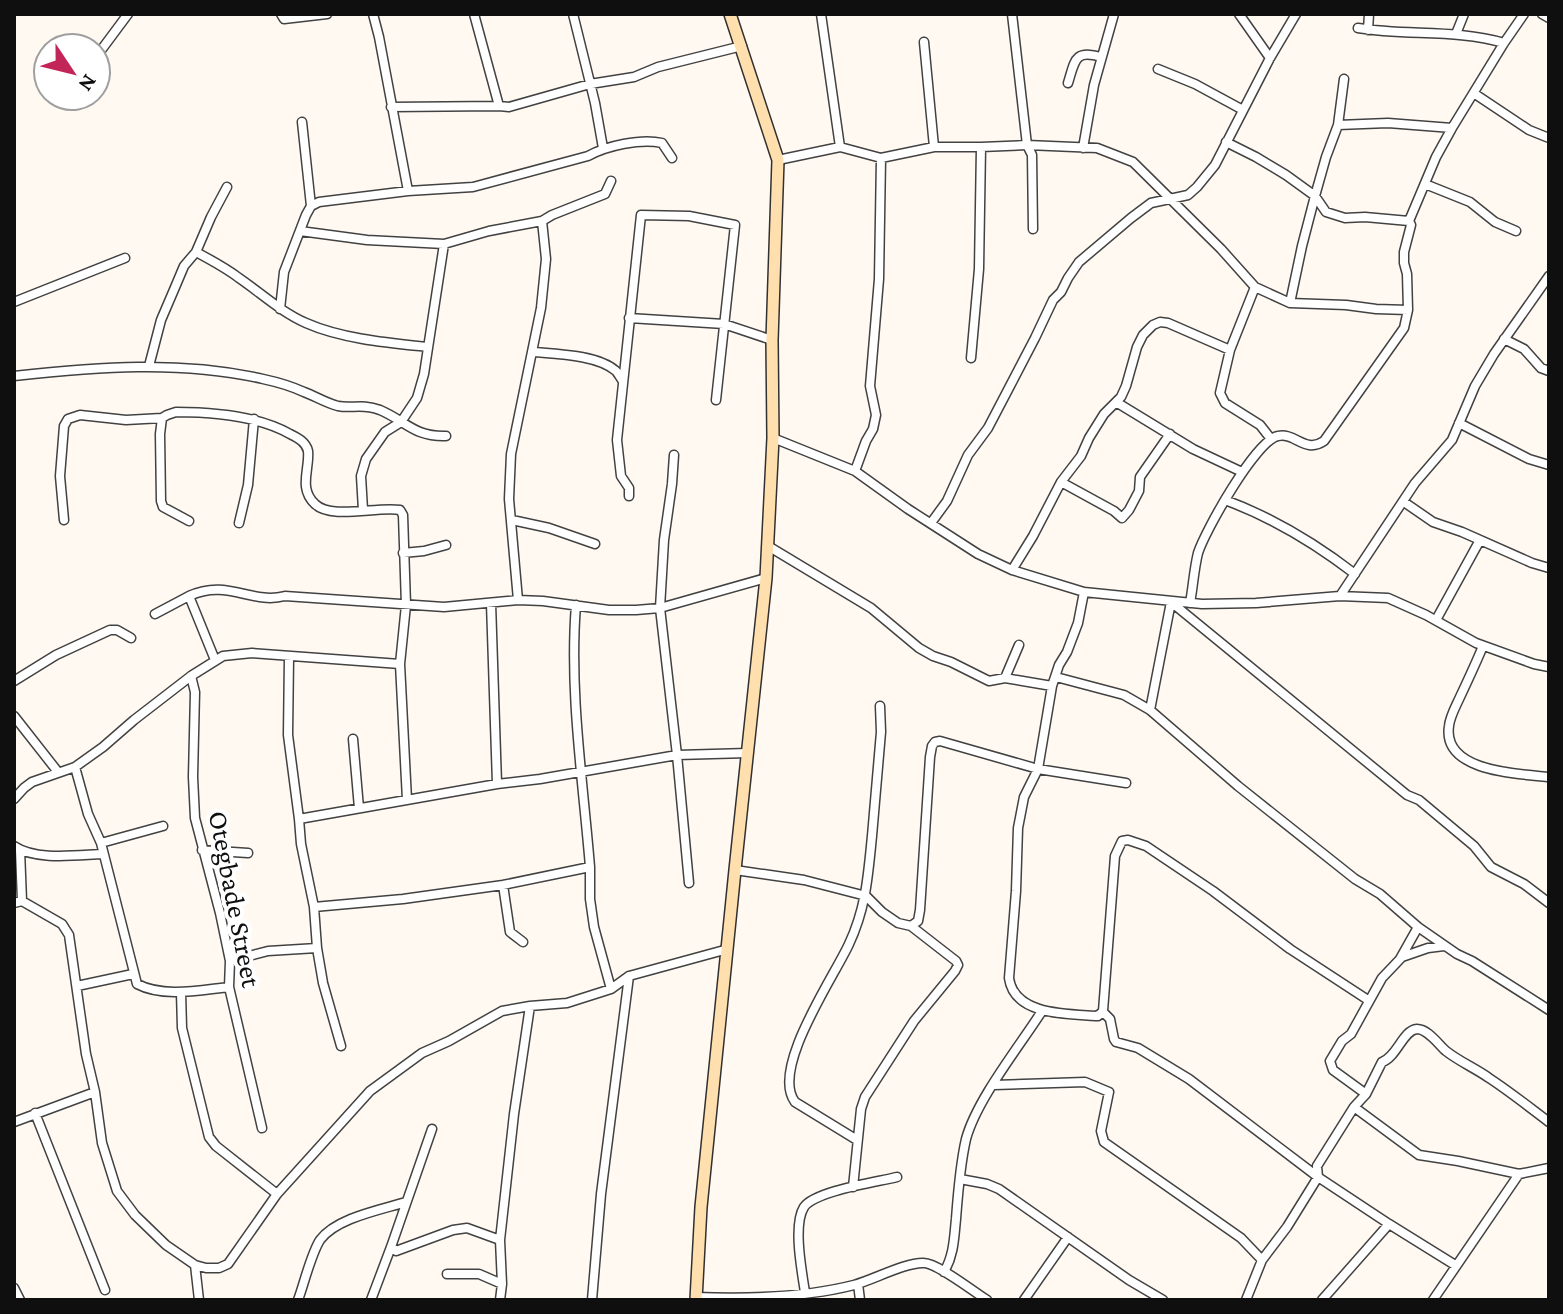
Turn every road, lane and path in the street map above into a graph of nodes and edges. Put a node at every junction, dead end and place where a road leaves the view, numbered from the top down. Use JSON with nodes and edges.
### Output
{"nodes":[{"id":1,"x":128,"y":14,"type":"edge"},
{"id":2,"x":281,"y":14,"type":"edge"},
{"id":3,"x":327,"y":14,"type":"edge"},
{"id":4,"x":373,"y":14,"type":"edge"},
{"id":5,"x":474,"y":14,"type":"edge"},
{"id":6,"x":573,"y":14,"type":"edge"},
{"id":7,"x":730,"y":14,"type":"edge"},
{"id":8,"x":821,"y":14,"type":"edge"},
{"id":9,"x":1012,"y":14,"type":"edge"},
{"id":10,"x":1114,"y":14,"type":"edge"},
{"id":11,"x":1239,"y":14,"type":"edge"},
{"id":12,"x":1296,"y":14,"type":"edge"},
{"id":13,"x":1369,"y":14,"type":"edge"},
{"id":14,"x":1464,"y":14,"type":"edge"},
{"id":15,"x":1524,"y":14,"type":"edge"},
{"id":16,"x":1542,"y":14,"type":"edge"},
{"id":17,"x":1549,"y":18,"type":"edge"},
{"id":18,"x":1456,"y":34,"type":"junction"},
{"id":19,"x":112,"y":36,"type":"edge"},
{"id":20,"x":924,"y":42,"type":"dead end"},
{"id":21,"x":1504,"y":43,"type":"junction"},
{"id":22,"x":742,"y":46,"type":"junction"},
{"id":23,"x":1101,"y":57,"type":"junction"},
{"id":24,"x":1270,"y":58,"type":"junction"},
{"id":25,"x":1158,"y":69,"type":"dead end"},
{"id":26,"x":1344,"y":79,"type":"dead end"},
{"id":27,"x":1068,"y":83,"type":"dead end"},
{"id":28,"x":590,"y":84,"type":"junction"},
{"id":29,"x":1475,"y":94,"type":"junction"},
{"id":30,"x":499,"y":106,"type":"junction"},
{"id":31,"x":391,"y":107,"type":"junction"},
{"id":32,"x":1243,"y":110,"type":"junction"},
{"id":33,"x":302,"y":122,"type":"dead end"},
{"id":34,"x":1338,"y":125,"type":"junction"},
{"id":35,"x":1452,"y":128,"type":"junction"},
{"id":36,"x":1549,"y":138,"type":"edge"},
{"id":37,"x":1226,"y":142,"type":"junction"},
{"id":38,"x":1027,"y":145,"type":"junction"},
{"id":39,"x":840,"y":147,"type":"junction"},
{"id":40,"x":934,"y":147,"type":"junction"},
{"id":41,"x":981,"y":147,"type":"junction"},
{"id":42,"x":603,"y":148,"type":"junction"},
{"id":43,"x":1083,"y":148,"type":"junction"},
{"id":44,"x":672,"y":158,"type":"dead end"},
{"id":45,"x":881,"y":158,"type":"junction"},
{"id":46,"x":778,"y":160,"type":"junction"},
{"id":47,"x":611,"y":181,"type":"dead end"},
{"id":48,"x":1425,"y":184,"type":"junction"},
{"id":49,"x":227,"y":187,"type":"dead end"},
{"id":50,"x":408,"y":191,"type":"junction"},
{"id":51,"x":1315,"y":196,"type":"junction"},
{"id":52,"x":1170,"y":198,"type":"junction"},
{"id":53,"x":311,"y":206,"type":"junction"},
{"id":54,"x":542,"y":221,"type":"junction"},
{"id":55,"x":1409,"y":221,"type":"junction"},
{"id":56,"x":1033,"y":229,"type":"dead end"},
{"id":57,"x":300,"y":231,"type":"junction"},
{"id":58,"x":1516,"y":231,"type":"dead end"},
{"id":59,"x":444,"y":244,"type":"junction"},
{"id":60,"x":196,"y":252,"type":"junction"},
{"id":61,"x":125,"y":258,"type":"dead end"},
{"id":62,"x":1549,"y":276,"type":"edge"},
{"id":63,"x":1255,"y":287,"type":"junction"},
{"id":64,"x":14,"y":302,"type":"edge"},
{"id":65,"x":1290,"y":303,"type":"junction"},
{"id":66,"x":280,"y":309,"type":"junction"},
{"id":67,"x":1408,"y":310,"type":"junction"},
{"id":68,"x":629,"y":318,"type":"junction"},
{"id":69,"x":724,"y":324,"type":"junction"},
{"id":70,"x":1504,"y":339,"type":"junction"},
{"id":71,"x":772,"y":340,"type":"junction"},
{"id":72,"x":428,"y":347,"type":"junction"},
{"id":73,"x":1230,"y":350,"type":"junction"},
{"id":74,"x":534,"y":352,"type":"junction"},
{"id":75,"x":971,"y":358,"type":"dead end"},
{"id":76,"x":149,"y":366,"type":"junction"},
{"id":77,"x":1549,"y":371,"type":"edge"},
{"id":78,"x":14,"y":374,"type":"edge"},
{"id":79,"x":623,"y":382,"type":"junction"},
{"id":80,"x":716,"y":400,"type":"dead end"},
{"id":81,"x":1116,"y":402,"type":"junction"},
{"id":82,"x":162,"y":418,"type":"junction"},
{"id":83,"x":254,"y":419,"type":"junction"},
{"id":84,"x":401,"y":422,"type":"junction"},
{"id":85,"x":1459,"y":423,"type":"junction"},
{"id":86,"x":1170,"y":434,"type":"junction"},
{"id":87,"x":446,"y":436,"type":"dead end"},
{"id":88,"x":773,"y":438,"type":"junction"},
{"id":89,"x":1271,"y":439,"type":"junction"},
{"id":90,"x":674,"y":455,"type":"dead end"},
{"id":91,"x":1549,"y":465,"type":"edge"},
{"id":92,"x":855,"y":471,"type":"junction"},
{"id":93,"x":1242,"y":472,"type":"junction"},
{"id":94,"x":1061,"y":482,"type":"junction"},
{"id":95,"x":629,"y":496,"type":"dead end"},
{"id":96,"x":1225,"y":500,"type":"junction"},
{"id":97,"x":1404,"y":502,"type":"junction"},
{"id":98,"x":363,"y":510,"type":"junction"},
{"id":99,"x":64,"y":520,"type":"dead end"},
{"id":100,"x":512,"y":520,"type":"junction"},
{"id":101,"x":189,"y":521,"type":"dead end"},
{"id":102,"x":239,"y":523,"type":"dead end"},
{"id":103,"x":931,"y":523,"type":"junction"},
{"id":104,"x":1480,"y":540,"type":"junction"},
{"id":105,"x":595,"y":544,"type":"dead end"},
{"id":106,"x":446,"y":545,"type":"dead end"},
{"id":107,"x":768,"y":546,"type":"junction"},
{"id":108,"x":403,"y":553,"type":"junction"},
{"id":109,"x":1549,"y":568,"type":"edge"},
{"id":110,"x":1012,"y":570,"type":"junction"},
{"id":111,"x":1355,"y":574,"type":"junction"},
{"id":112,"x":766,"y":578,"type":"junction"},
{"id":113,"x":1084,"y":592,"type":"junction"},
{"id":114,"x":189,"y":596,"type":"junction"},
{"id":115,"x":1340,"y":596,"type":"junction"},
{"id":116,"x":518,"y":600,"type":"junction"},
{"id":117,"x":1171,"y":602,"type":"junction"},
{"id":118,"x":491,"y":603,"type":"junction"},
{"id":119,"x":1190,"y":603,"type":"junction"},
{"id":120,"x":406,"y":605,"type":"junction"},
{"id":121,"x":576,"y":605,"type":"junction"},
{"id":122,"x":660,"y":608,"type":"junction"},
{"id":123,"x":155,"y":614,"type":"dead end"},
{"id":124,"x":1436,"y":620,"type":"junction"},
{"id":125,"x":131,"y":638,"type":"dead end"},
{"id":126,"x":1019,"y":645,"type":"dead end"},
{"id":127,"x":1483,"y":646,"type":"junction"},
{"id":128,"x":289,"y":657,"type":"junction"},
{"id":129,"x":215,"y":660,"type":"junction"},
{"id":130,"x":400,"y":664,"type":"junction"},
{"id":131,"x":1549,"y":667,"type":"edge"},
{"id":132,"x":191,"y":676,"type":"junction"},
{"id":133,"x":1005,"y":678,"type":"junction"},
{"id":134,"x":14,"y":681,"type":"edge"},
{"id":135,"x":1054,"y":682,"type":"junction"},
{"id":136,"x":880,"y":706,"type":"dead end"},
{"id":137,"x":1150,"y":710,"type":"junction"},
{"id":138,"x":14,"y":716,"type":"edge"},
{"id":139,"x":353,"y":739,"type":"dead end"},
{"id":140,"x":748,"y":753,"type":"junction"},
{"id":141,"x":677,"y":755,"type":"junction"},
{"id":142,"x":75,"y":767,"type":"junction"},
{"id":143,"x":1038,"y":769,"type":"junction"},
{"id":144,"x":58,"y":772,"type":"junction"},
{"id":145,"x":582,"y":772,"type":"junction"},
{"id":146,"x":1549,"y":777,"type":"edge"},
{"id":147,"x":1126,"y":783,"type":"dead end"},
{"id":148,"x":497,"y":784,"type":"junction"},
{"id":149,"x":14,"y":799,"type":"edge"},
{"id":150,"x":407,"y":800,"type":"junction"},
{"id":151,"x":359,"y":808,"type":"junction"},
{"id":152,"x":299,"y":819,"type":"junction"},
{"id":153,"x":163,"y":826,"type":"dead end"},
{"id":154,"x":101,"y":843,"type":"junction"},
{"id":155,"x":17,"y":848,"type":"edge"},
{"id":156,"x":202,"y":850,"type":"junction"},
{"id":157,"x":248,"y":853,"type":"dead end"},
{"id":158,"x":103,"y":854,"type":"junction"},
{"id":159,"x":590,"y":867,"type":"junction"},
{"id":160,"x":735,"y":870,"type":"junction"},
{"id":161,"x":689,"y":883,"type":"dead end"},
{"id":162,"x":503,"y":885,"type":"junction"},
{"id":163,"x":866,"y":896,"type":"junction"},
{"id":164,"x":18,"y":902,"type":"edge"},
{"id":165,"x":1549,"y":903,"type":"edge"},
{"id":166,"x":314,"y":907,"type":"junction"},
{"id":167,"x":911,"y":926,"type":"junction"},
{"id":168,"x":1418,"y":927,"type":"junction"},
{"id":169,"x":523,"y":942,"type":"dead end"},
{"id":170,"x":1445,"y":946,"type":"junction"},
{"id":171,"x":317,"y":948,"type":"junction"},
{"id":172,"x":728,"y":949,"type":"junction"},
{"id":173,"x":230,"y":961,"type":"junction"},
{"id":174,"x":1397,"y":963,"type":"junction"},
{"id":175,"x":133,"y":974,"type":"junction"},
{"id":176,"x":629,"y":976,"type":"junction"},
{"id":177,"x":77,"y":986,"type":"junction"},
{"id":178,"x":229,"y":987,"type":"junction"},
{"id":179,"x":611,"y":989,"type":"junction"},
{"id":180,"x":181,"y":992,"type":"junction"},
{"id":181,"x":1368,"y":1000,"type":"junction"},
{"id":182,"x":530,"y":1006,"type":"junction"},
{"id":183,"x":1549,"y":1010,"type":"edge"},
{"id":184,"x":1042,"y":1011,"type":"junction"},
{"id":185,"x":1098,"y":1016,"type":"junction"},
{"id":186,"x":341,"y":1046,"type":"dead end"},
{"id":187,"x":994,"y":1085,"type":"junction"},
{"id":188,"x":95,"y":1092,"type":"junction"},
{"id":189,"x":1366,"y":1094,"type":"junction"},
{"id":190,"x":1354,"y":1107,"type":"junction"},
{"id":191,"x":35,"y":1113,"type":"junction"},
{"id":192,"x":14,"y":1122,"type":"edge"},
{"id":193,"x":1549,"y":1122,"type":"edge"},
{"id":194,"x":262,"y":1128,"type":"dead end"},
{"id":195,"x":432,"y":1129,"type":"dead end"},
{"id":196,"x":857,"y":1140,"type":"junction"},
{"id":197,"x":1549,"y":1168,"type":"edge"},
{"id":198,"x":1519,"y":1174,"type":"junction"},
{"id":199,"x":897,"y":1177,"type":"dead end"},
{"id":200,"x":1318,"y":1177,"type":"junction"},
{"id":201,"x":960,"y":1179,"type":"junction"},
{"id":202,"x":853,"y":1187,"type":"junction"},
{"id":203,"x":277,"y":1194,"type":"junction"},
{"id":204,"x":406,"y":1202,"type":"junction"},
{"id":205,"x":1389,"y":1224,"type":"junction"},
{"id":206,"x":1068,"y":1237,"type":"junction"},
{"id":207,"x":500,"y":1240,"type":"junction"},
{"id":208,"x":391,"y":1247,"type":"junction"},
{"id":209,"x":1262,"y":1260,"type":"junction"},
{"id":210,"x":195,"y":1265,"type":"junction"},
{"id":211,"x":1455,"y":1265,"type":"junction"},
{"id":212,"x":944,"y":1272,"type":"junction"},
{"id":213,"x":447,"y":1274,"type":"dead end"},
{"id":214,"x":502,"y":1284,"type":"junction"},
{"id":215,"x":858,"y":1284,"type":"junction"},
{"id":216,"x":14,"y":1288,"type":"edge"},
{"id":217,"x":105,"y":1290,"type":"dead end"},
{"id":218,"x":806,"y":1297,"type":"edge"},
{"id":219,"x":696,"y":1298,"type":"edge"},
{"id":220,"x":20,"y":1300,"type":"edge"},
{"id":221,"x":199,"y":1300,"type":"edge"},
{"id":222,"x":298,"y":1300,"type":"edge"},
{"id":223,"x":371,"y":1300,"type":"edge"},
{"id":224,"x":500,"y":1300,"type":"edge"},
{"id":225,"x":592,"y":1300,"type":"edge"},
{"id":226,"x":860,"y":1300,"type":"edge"},
{"id":227,"x":987,"y":1300,"type":"edge"},
{"id":228,"x":1024,"y":1300,"type":"edge"},
{"id":229,"x":1163,"y":1300,"type":"edge"},
{"id":230,"x":1246,"y":1300,"type":"edge"},
{"id":231,"x":1322,"y":1300,"type":"edge"},
{"id":232,"x":1433,"y":1300,"type":"edge"}],
"edges":[{"from":1,"to":19,"type":"street"},
{"from":2,"to":3,"type":"street"},
{"from":4,"to":31,"type":"street"},
{"from":5,"to":30,"type":"street"},
{"from":6,"to":28,"type":"street"},
{"from":7,"to":22,"type":"street"},
{"from":8,"to":39,"type":"street"},
{"from":9,"to":38,"type":"street"},
{"from":10,"to":23,"type":"street"},
{"from":11,"to":24,"type":"street"},
{"from":12,"to":24,"type":"street"},
{"from":13,"to":18,"type":"street"},
{"from":14,"to":18,"type":"street"},
{"from":15,"to":21,"type":"street"},
{"from":16,"to":17,"type":"street"},
{"from":18,"to":21,"type":"street"},
{"from":20,"to":40,"type":"street"},
{"from":21,"to":29,"type":"street"},
{"from":22,"to":28,"type":"street"},
{"from":22,"to":46,"type":"street"},
{"from":23,"to":27,"type":"street"},
{"from":23,"to":43,"type":"street"},
{"from":24,"to":32,"type":"street"},
{"from":25,"to":32,"type":"street"},
{"from":26,"to":34,"type":"street"},
{"from":28,"to":30,"type":"street"},
{"from":28,"to":42,"type":"street"},
{"from":29,"to":35,"type":"street"},
{"from":29,"to":36,"type":"street"},
{"from":30,"to":31,"type":"street"},
{"from":31,"to":50,"type":"street"},
{"from":32,"to":37,"type":"street"},
{"from":33,"to":53,"type":"street"},
{"from":34,"to":35,"type":"street"},
{"from":34,"to":51,"type":"street"},
{"from":35,"to":48,"type":"street"},
{"from":37,"to":51,"type":"street"},
{"from":37,"to":52,"type":"street"},
{"from":38,"to":41,"type":"street"},
{"from":38,"to":43,"type":"street"},
{"from":38,"to":56,"type":"street"},
{"from":39,"to":45,"type":"street"},
{"from":39,"to":46,"type":"street"},
{"from":40,"to":41,"type":"street"},
{"from":40,"to":45,"type":"street"},
{"from":41,"to":75,"type":"street"},
{"from":42,"to":44,"type":"street"},
{"from":42,"to":50,"type":"street"},
{"from":43,"to":52,"type":"street"},
{"from":45,"to":92,"type":"street"},
{"from":46,"to":71,"type":"street"},
{"from":47,"to":54,"type":"street"},
{"from":48,"to":55,"type":"street"},
{"from":48,"to":58,"type":"street"},
{"from":49,"to":60,"type":"street"},
{"from":50,"to":53,"type":"street"},
{"from":51,"to":55,"type":"street"},
{"from":51,"to":65,"type":"street"},
{"from":52,"to":63,"type":"street"},
{"from":52,"to":103,"type":"street"},
{"from":53,"to":57,"type":"street"},
{"from":54,"to":59,"type":"street"},
{"from":54,"to":74,"type":"street"},
{"from":55,"to":67,"type":"street"},
{"from":57,"to":59,"type":"street"},
{"from":57,"to":66,"type":"street"},
{"from":59,"to":72,"type":"street"},
{"from":60,"to":66,"type":"street"},
{"from":60,"to":76,"type":"street"},
{"from":61,"to":64,"type":"street"},
{"from":62,"to":70,"type":"street"},
{"from":63,"to":65,"type":"street"},
{"from":63,"to":73,"type":"street"},
{"from":65,"to":67,"type":"street"},
{"from":66,"to":72,"type":"street"},
{"from":67,"to":89,"type":"street"},
{"from":68,"to":69,"type":"street"},
{"from":68,"to":69,"type":"street"},
{"from":68,"to":79,"type":"street"},
{"from":69,"to":71,"type":"street"},
{"from":69,"to":80,"type":"street"},
{"from":70,"to":77,"type":"street"},
{"from":70,"to":85,"type":"street"},
{"from":71,"to":88,"type":"street"},
{"from":72,"to":84,"type":"street"},
{"from":73,"to":81,"type":"street"},
{"from":73,"to":89,"type":"street"},
{"from":74,"to":79,"type":"street"},
{"from":74,"to":100,"type":"street"},
{"from":76,"to":78,"type":"street"},
{"from":76,"to":84,"type":"street"},
{"from":79,"to":95,"type":"street"},
{"from":81,"to":86,"type":"street"},
{"from":81,"to":94,"type":"street"},
{"from":82,"to":83,"type":"street"},
{"from":82,"to":99,"type":"street"},
{"from":82,"to":101,"type":"street"},
{"from":83,"to":98,"type":"street"},
{"from":83,"to":102,"type":"street"},
{"from":84,"to":87,"type":"street"},
{"from":84,"to":98,"type":"street"},
{"from":85,"to":91,"type":"street"},
{"from":85,"to":97,"type":"street"},
{"from":86,"to":93,"type":"street"},
{"from":86,"to":94,"type":"street"},
{"from":88,"to":92,"type":"street"},
{"from":88,"to":107,"type":"street"},
{"from":89,"to":93,"type":"street"},
{"from":90,"to":122,"type":"street"},
{"from":92,"to":103,"type":"street"},
{"from":93,"to":96,"type":"street"},
{"from":94,"to":110,"type":"street"},
{"from":96,"to":111,"type":"street"},
{"from":96,"to":119,"type":"street"},
{"from":97,"to":104,"type":"street"},
{"from":97,"to":111,"type":"street"},
{"from":98,"to":108,"type":"street"},
{"from":100,"to":105,"type":"street"},
{"from":100,"to":116,"type":"street"},
{"from":103,"to":110,"type":"street"},
{"from":104,"to":109,"type":"street"},
{"from":104,"to":124,"type":"street"},
{"from":106,"to":108,"type":"street"},
{"from":107,"to":112,"type":"street"},
{"from":107,"to":133,"type":"street"},
{"from":108,"to":120,"type":"street"},
{"from":110,"to":113,"type":"street"},
{"from":111,"to":115,"type":"street"},
{"from":112,"to":122,"type":"street"},
{"from":112,"to":140,"type":"street"},
{"from":113,"to":117,"type":"street"},
{"from":113,"to":135,"type":"street"},
{"from":114,"to":120,"type":"street"},
{"from":114,"to":123,"type":"street"},
{"from":114,"to":129,"type":"street"},
{"from":115,"to":119,"type":"street"},
{"from":115,"to":124,"type":"street"},
{"from":116,"to":118,"type":"street"},
{"from":116,"to":121,"type":"street"},
{"from":117,"to":119,"type":"street"},
{"from":117,"to":137,"type":"street"},
{"from":117,"to":165,"type":"street"},
{"from":118,"to":120,"type":"street"},
{"from":118,"to":148,"type":"street"},
{"from":120,"to":130,"type":"street"},
{"from":121,"to":122,"type":"street"},
{"from":121,"to":145,"type":"street"},
{"from":122,"to":141,"type":"street"},
{"from":124,"to":127,"type":"street"},
{"from":125,"to":134,"type":"street"},
{"from":126,"to":133,"type":"street"},
{"from":127,"to":131,"type":"street"},
{"from":127,"to":146,"type":"street"},
{"from":128,"to":129,"type":"street"},
{"from":128,"to":130,"type":"street"},
{"from":128,"to":152,"type":"street"},
{"from":129,"to":132,"type":"street"},
{"from":130,"to":150,"type":"street"},
{"from":132,"to":142,"type":"street"},
{"from":132,"to":156,"type":"street","name":"Otegbade Street"},
{"from":133,"to":135,"type":"street"},
{"from":135,"to":137,"type":"street"},
{"from":135,"to":143,"type":"street"},
{"from":136,"to":163,"type":"street"},
{"from":137,"to":168,"type":"street"},
{"from":138,"to":144,"type":"street"},
{"from":139,"to":151,"type":"street"},
{"from":140,"to":141,"type":"street"},
{"from":140,"to":160,"type":"street"},
{"from":141,"to":145,"type":"street"},
{"from":141,"to":161,"type":"street"},
{"from":142,"to":144,"type":"street"},
{"from":142,"to":154,"type":"street"},
{"from":143,"to":147,"type":"street"},
{"from":143,"to":167,"type":"street"},
{"from":143,"to":184,"type":"street"},
{"from":144,"to":149,"type":"street"},
{"from":145,"to":148,"type":"street"},
{"from":145,"to":159,"type":"street"},
{"from":148,"to":150,"type":"street"},
{"from":150,"to":151,"type":"street"},
{"from":151,"to":152,"type":"street"},
{"from":152,"to":166,"type":"street"},
{"from":153,"to":154,"type":"street"},
{"from":154,"to":158,"type":"street"},
{"from":155,"to":158,"type":"street"},
{"from":155,"to":164,"type":"street"},
{"from":156,"to":157,"type":"street"},
{"from":156,"to":173,"type":"street","name":"Otegbade Street"},
{"from":158,"to":175,"type":"street"},
{"from":159,"to":162,"type":"street"},
{"from":159,"to":179,"type":"street"},
{"from":160,"to":163,"type":"street"},
{"from":160,"to":172,"type":"street"},
{"from":162,"to":166,"type":"street"},
{"from":162,"to":169,"type":"street"},
{"from":163,"to":167,"type":"street"},
{"from":163,"to":196,"type":"street"},
{"from":164,"to":177,"type":"street"},
{"from":166,"to":171,"type":"street"},
{"from":167,"to":196,"type":"street"},
{"from":168,"to":170,"type":"street"},
{"from":168,"to":174,"type":"street"},
{"from":170,"to":174,"type":"street"},
{"from":170,"to":183,"type":"street"},
{"from":171,"to":173,"type":"street"},
{"from":171,"to":186,"type":"street"},
{"from":172,"to":176,"type":"street"},
{"from":172,"to":219,"type":"street"},
{"from":173,"to":178,"type":"street","name":"Otegbade Street"},
{"from":174,"to":181,"type":"street"},
{"from":175,"to":177,"type":"street"},
{"from":175,"to":180,"type":"street"},
{"from":176,"to":179,"type":"street"},
{"from":176,"to":225,"type":"street"},
{"from":177,"to":188,"type":"street"},
{"from":178,"to":180,"type":"street"},
{"from":178,"to":194,"type":"street","name":"Otegbade Street"},
{"from":179,"to":182,"type":"street"},
{"from":180,"to":203,"type":"street"},
{"from":181,"to":185,"type":"street"},
{"from":181,"to":189,"type":"street"},
{"from":182,"to":203,"type":"street"},
{"from":182,"to":207,"type":"street"},
{"from":184,"to":185,"type":"street"},
{"from":184,"to":187,"type":"street"},
{"from":185,"to":200,"type":"street"},
{"from":187,"to":201,"type":"street"},
{"from":187,"to":209,"type":"street"},
{"from":188,"to":191,"type":"street"},
{"from":188,"to":210,"type":"street"},
{"from":189,"to":190,"type":"street"},
{"from":189,"to":193,"type":"street"},
{"from":190,"to":198,"type":"street"},
{"from":190,"to":200,"type":"street"},
{"from":191,"to":192,"type":"street"},
{"from":191,"to":217,"type":"street"},
{"from":195,"to":204,"type":"street"},
{"from":196,"to":202,"type":"street"},
{"from":197,"to":198,"type":"street"},
{"from":198,"to":211,"type":"street"},
{"from":199,"to":202,"type":"street"},
{"from":200,"to":205,"type":"street"},
{"from":200,"to":209,"type":"street"},
{"from":201,"to":206,"type":"street"},
{"from":201,"to":212,"type":"street"},
{"from":202,"to":218,"type":"street"},
{"from":203,"to":210,"type":"street"},
{"from":204,"to":208,"type":"street"},
{"from":204,"to":222,"type":"street"},
{"from":205,"to":211,"type":"street"},
{"from":205,"to":231,"type":"street"},
{"from":206,"to":228,"type":"street"},
{"from":206,"to":229,"type":"street"},
{"from":207,"to":208,"type":"street"},
{"from":207,"to":214,"type":"street"},
{"from":208,"to":223,"type":"street"},
{"from":209,"to":230,"type":"street"},
{"from":210,"to":221,"type":"street"},
{"from":211,"to":232,"type":"street"},
{"from":212,"to":215,"type":"street"},
{"from":212,"to":227,"type":"street"},
{"from":213,"to":214,"type":"street"},
{"from":214,"to":224,"type":"street"},
{"from":215,"to":218,"type":"street"},
{"from":215,"to":226,"type":"street"},
{"from":216,"to":220,"type":"street"},
{"from":218,"to":219,"type":"street"}]}
